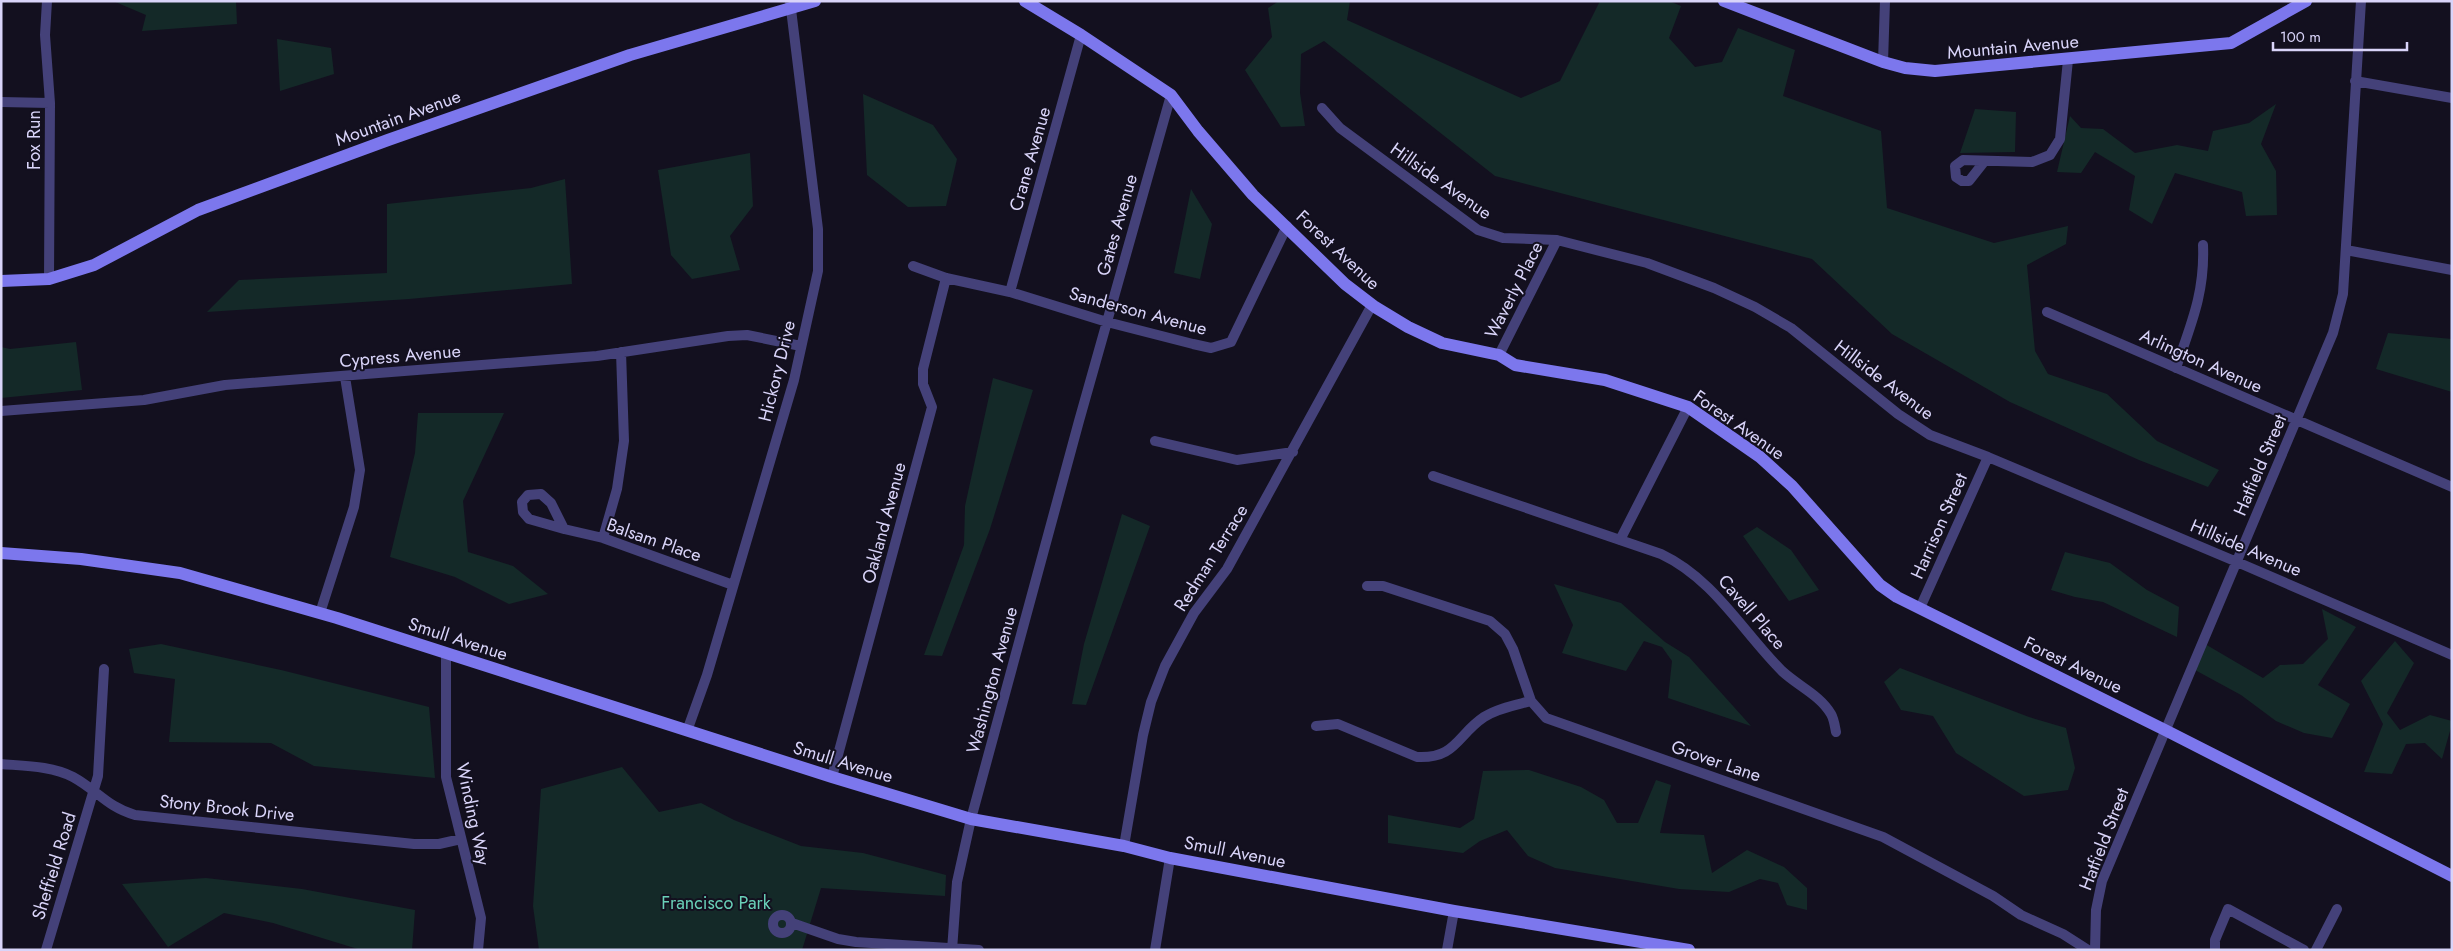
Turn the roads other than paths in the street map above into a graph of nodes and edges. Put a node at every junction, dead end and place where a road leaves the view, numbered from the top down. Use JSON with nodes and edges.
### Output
{"nodes":[{"id":1,"x":46,"y":1,"type":"edge"},
{"id":2,"x":815,"y":1,"type":"edge"},
{"id":3,"x":1025,"y":1,"type":"edge"},
{"id":4,"x":1724,"y":1,"type":"edge"},
{"id":5,"x":1885,"y":1,"type":"edge"},
{"id":6,"x":2306,"y":1,"type":"edge"},
{"id":7,"x":2361,"y":1,"type":"edge"},
{"id":8,"x":790,"y":5,"type":"edge"},
{"id":9,"x":1081,"y":35,"type":"junction"},
{"id":10,"x":2068,"y":60,"type":"junction"},
{"id":11,"x":1883,"y":62,"type":"junction"},
{"id":12,"x":2355,"y":81,"type":"junction"},
{"id":13,"x":1171,"y":95,"type":"junction"},
{"id":14,"x":2452,"y":98,"type":"edge"},
{"id":15,"x":1,"y":102,"type":"edge"},
{"id":16,"x":50,"y":103,"type":"junction"},
{"id":17,"x":1322,"y":108,"type":"dead end"},
{"id":18,"x":1984,"y":162,"type":"dead end"},
{"id":19,"x":1287,"y":226,"type":"junction"},
{"id":20,"x":1557,"y":240,"type":"junction"},
{"id":21,"x":2203,"y":245,"type":"dead end"},
{"id":22,"x":2346,"y":250,"type":"junction"},
{"id":23,"x":913,"y":266,"type":"dead end"},
{"id":24,"x":2452,"y":270,"type":"edge"},
{"id":25,"x":946,"y":278,"type":"junction"},
{"id":26,"x":49,"y":279,"type":"junction"},
{"id":27,"x":1,"y":281,"type":"edge"},
{"id":28,"x":1010,"y":292,"type":"junction"},
{"id":29,"x":1372,"y":305,"type":"junction"},
{"id":30,"x":2047,"y":312,"type":"dead end"},
{"id":31,"x":1107,"y":322,"type":"junction"},
{"id":32,"x":801,"y":346,"type":"junction"},
{"id":33,"x":621,"y":352,"type":"junction"},
{"id":34,"x":1499,"y":355,"type":"junction"},
{"id":35,"x":2176,"y":368,"type":"junction"},
{"id":36,"x":345,"y":377,"type":"junction"},
{"id":37,"x":1688,"y":407,"type":"junction"},
{"id":38,"x":1,"y":411,"type":"edge"},
{"id":39,"x":1079,"y":421,"type":"joint"},
{"id":40,"x":2297,"y":421,"type":"junction"},
{"id":41,"x":1155,"y":440,"type":"dead end"},
{"id":42,"x":1294,"y":452,"type":"junction"},
{"id":43,"x":1988,"y":457,"type":"junction"},
{"id":44,"x":1433,"y":476,"type":"dead end"},
{"id":45,"x":2452,"y":487,"type":"edge"},
{"id":46,"x":564,"y":528,"type":"dead end"},
{"id":47,"x":603,"y":538,"type":"junction"},
{"id":48,"x":1620,"y":540,"type":"junction"},
{"id":49,"x":1,"y":553,"type":"edge"},
{"id":50,"x":2237,"y":562,"type":"junction"},
{"id":51,"x":733,"y":585,"type":"junction"},
{"id":52,"x":1368,"y":586,"type":"dead end"},
{"id":53,"x":1920,"y":608,"type":"junction"},
{"id":54,"x":320,"y":613,"type":"junction"},
{"id":55,"x":446,"y":654,"type":"junction"},
{"id":56,"x":2452,"y":655,"type":"edge"},
{"id":57,"x":104,"y":669,"type":"dead end"},
{"id":58,"x":1532,"y":701,"type":"junction"},
{"id":59,"x":1316,"y":726,"type":"dead end"},
{"id":60,"x":2166,"y":730,"type":"junction"},
{"id":61,"x":687,"y":731,"type":"junction"},
{"id":62,"x":1836,"y":732,"type":"dead end"},
{"id":63,"x":1,"y":764,"type":"edge"},
{"id":64,"x":832,"y":777,"type":"junction"},
{"id":65,"x":94,"y":791,"type":"junction"},
{"id":66,"x":971,"y":819,"type":"junction"},
{"id":67,"x":461,"y":839,"type":"junction"},
{"id":68,"x":1124,"y":846,"type":"junction"},
{"id":69,"x":1170,"y":858,"type":"junction"},
{"id":70,"x":2452,"y":876,"type":"edge"},
{"id":71,"x":2337,"y":909,"type":"dead end"},
{"id":72,"x":1454,"y":911,"type":"junction"},
{"id":73,"x":792,"y":923,"type":"dead end"},
{"id":74,"x":952,"y":949,"type":"edge"},
{"id":75,"x":46,"y":950,"type":"edge"},
{"id":76,"x":478,"y":950,"type":"edge"},
{"id":77,"x":979,"y":950,"type":"edge"},
{"id":78,"x":1154,"y":950,"type":"edge"},
{"id":79,"x":1447,"y":950,"type":"edge"},
{"id":80,"x":1689,"y":950,"type":"edge"},
{"id":81,"x":2088,"y":950,"type":"edge"},
{"id":82,"x":2095,"y":950,"type":"edge"},
{"id":83,"x":2215,"y":950,"type":"edge"},
{"id":84,"x":2304,"y":950,"type":"edge"},
{"id":85,"x":2316,"y":950,"type":"edge"}],
"edges":[{"from":1,"to":16,"type":"street","name":"Fox Run"},
{"from":2,"to":8,"type":"street","name":"Mountain Avenue"},
{"from":3,"to":9,"type":"street","name":"Forest Avenue"},
{"from":4,"to":11,"type":"street","name":"Mountain Avenue"},
{"from":5,"to":11,"type":"street"},
{"from":6,"to":10,"type":"street","name":"Mountain Avenue"},
{"from":7,"to":12,"type":"street","name":"Hatfield Street"},
{"from":8,"to":26,"type":"street","name":"Mountain Avenue"},
{"from":8,"to":32,"type":"street","name":"Hickory Drive"},
{"from":9,"to":13,"type":"street","name":"Forest Avenue"},
{"from":9,"to":28,"type":"street","name":"Crane Avenue"},
{"from":10,"to":11,"type":"street","name":"Mountain Avenue"},
{"from":10,"to":18,"type":"street"},
{"from":12,"to":14,"type":"street"},
{"from":12,"to":22,"type":"street","name":"Hatfield Street"},
{"from":13,"to":19,"type":"street","name":"Forest Avenue"},
{"from":13,"to":31,"type":"street","name":"Gates Avenue"},
{"from":15,"to":16,"type":"street"},
{"from":16,"to":26,"type":"street","name":"Fox Run"},
{"from":17,"to":20,"type":"street","name":"Hillside Avenue"},
{"from":19,"to":29,"type":"street","name":"Forest Avenue"},
{"from":19,"to":31,"type":"street","name":"Sanderson Avenue"},
{"from":20,"to":34,"type":"street","name":"Waverly Place"},
{"from":20,"to":43,"type":"street","name":"Hillside Avenue"},
{"from":21,"to":35,"type":"street"},
{"from":22,"to":24,"type":"street"},
{"from":22,"to":40,"type":"street","name":"Hatfield Street"},
{"from":23,"to":25,"type":"street","name":"Sanderson Avenue"},
{"from":25,"to":28,"type":"street","name":"Sanderson Avenue"},
{"from":25,"to":64,"type":"street","name":"Oakland Avenue"},
{"from":26,"to":27,"type":"street","name":"Mountain Avenue"},
{"from":28,"to":31,"type":"street","name":"Sanderson Avenue"},
{"from":29,"to":34,"type":"street","name":"Forest Avenue"},
{"from":29,"to":42,"type":"street","name":"Redman Terrace"},
{"from":30,"to":35,"type":"street","name":"Arlington Avenue"},
{"from":31,"to":39,"type":"street","name":"Gates Avenue"},
{"from":32,"to":33,"type":"street","name":"Cypress Avenue"},
{"from":32,"to":51,"type":"street","name":"Hickory Drive"},
{"from":33,"to":36,"type":"street","name":"Cypress Avenue"},
{"from":33,"to":47,"type":"street"},
{"from":34,"to":37,"type":"street","name":"Forest Avenue"},
{"from":35,"to":40,"type":"street","name":"Arlington Avenue"},
{"from":36,"to":38,"type":"street","name":"Cypress Avenue"},
{"from":36,"to":54,"type":"street"},
{"from":37,"to":48,"type":"street"},
{"from":37,"to":53,"type":"street","name":"Forest Avenue"},
{"from":39,"to":66,"type":"street","name":"Washington Avenue"},
{"from":40,"to":45,"type":"street","name":"Arlington Avenue"},
{"from":40,"to":50,"type":"street","name":"Hatfield Street"},
{"from":41,"to":42,"type":"street"},
{"from":42,"to":68,"type":"street","name":"Redman Terrace"},
{"from":43,"to":50,"type":"street","name":"Hillside Avenue"},
{"from":43,"to":53,"type":"street","name":"Harrison Street"},
{"from":44,"to":48,"type":"street","name":"Cavell Place"},
{"from":46,"to":47,"type":"street","name":"Balsam Place"},
{"from":47,"to":51,"type":"street","name":"Balsam Place"},
{"from":48,"to":62,"type":"street","name":"Cavell Place"},
{"from":49,"to":54,"type":"street","name":"Smull Avenue"},
{"from":50,"to":56,"type":"street","name":"Hillside Avenue"},
{"from":50,"to":60,"type":"street","name":"Hatfield Street"},
{"from":51,"to":61,"type":"street","name":"Hickory Drive"},
{"from":52,"to":58,"type":"street","name":"Grover Lane"},
{"from":53,"to":60,"type":"street","name":"Forest Avenue"},
{"from":54,"to":55,"type":"street","name":"Smull Avenue"},
{"from":55,"to":61,"type":"street","name":"Smull Avenue"},
{"from":55,"to":67,"type":"street","name":"Winding Way"},
{"from":57,"to":65,"type":"street","name":"Sheffield Road"},
{"from":58,"to":59,"type":"street"},
{"from":58,"to":81,"type":"street","name":"Grover Lane"},
{"from":60,"to":70,"type":"street","name":"Forest Avenue"},
{"from":60,"to":82,"type":"street","name":"Hatfield Street"},
{"from":61,"to":64,"type":"street","name":"Smull Avenue"},
{"from":63,"to":65,"type":"street","name":"Stony Brook Drive"},
{"from":64,"to":66,"type":"street","name":"Smull Avenue"},
{"from":65,"to":67,"type":"street","name":"Stony Brook Drive"},
{"from":65,"to":75,"type":"street","name":"Sheffield Road"},
{"from":66,"to":68,"type":"street","name":"Smull Avenue"},
{"from":66,"to":74,"type":"street","name":"Washington Avenue"},
{"from":67,"to":76,"type":"street","name":"Winding Way"},
{"from":68,"to":69,"type":"street","name":"Smull Avenue"},
{"from":69,"to":72,"type":"street","name":"Smull Avenue"},
{"from":69,"to":78,"type":"street"},
{"from":71,"to":85,"type":"street"},
{"from":72,"to":79,"type":"street"},
{"from":72,"to":80,"type":"street","name":"Smull Avenue"},
{"from":73,"to":74,"type":"street"},
{"from":74,"to":77,"type":"street"},
{"from":83,"to":84,"type":"street"}]}
